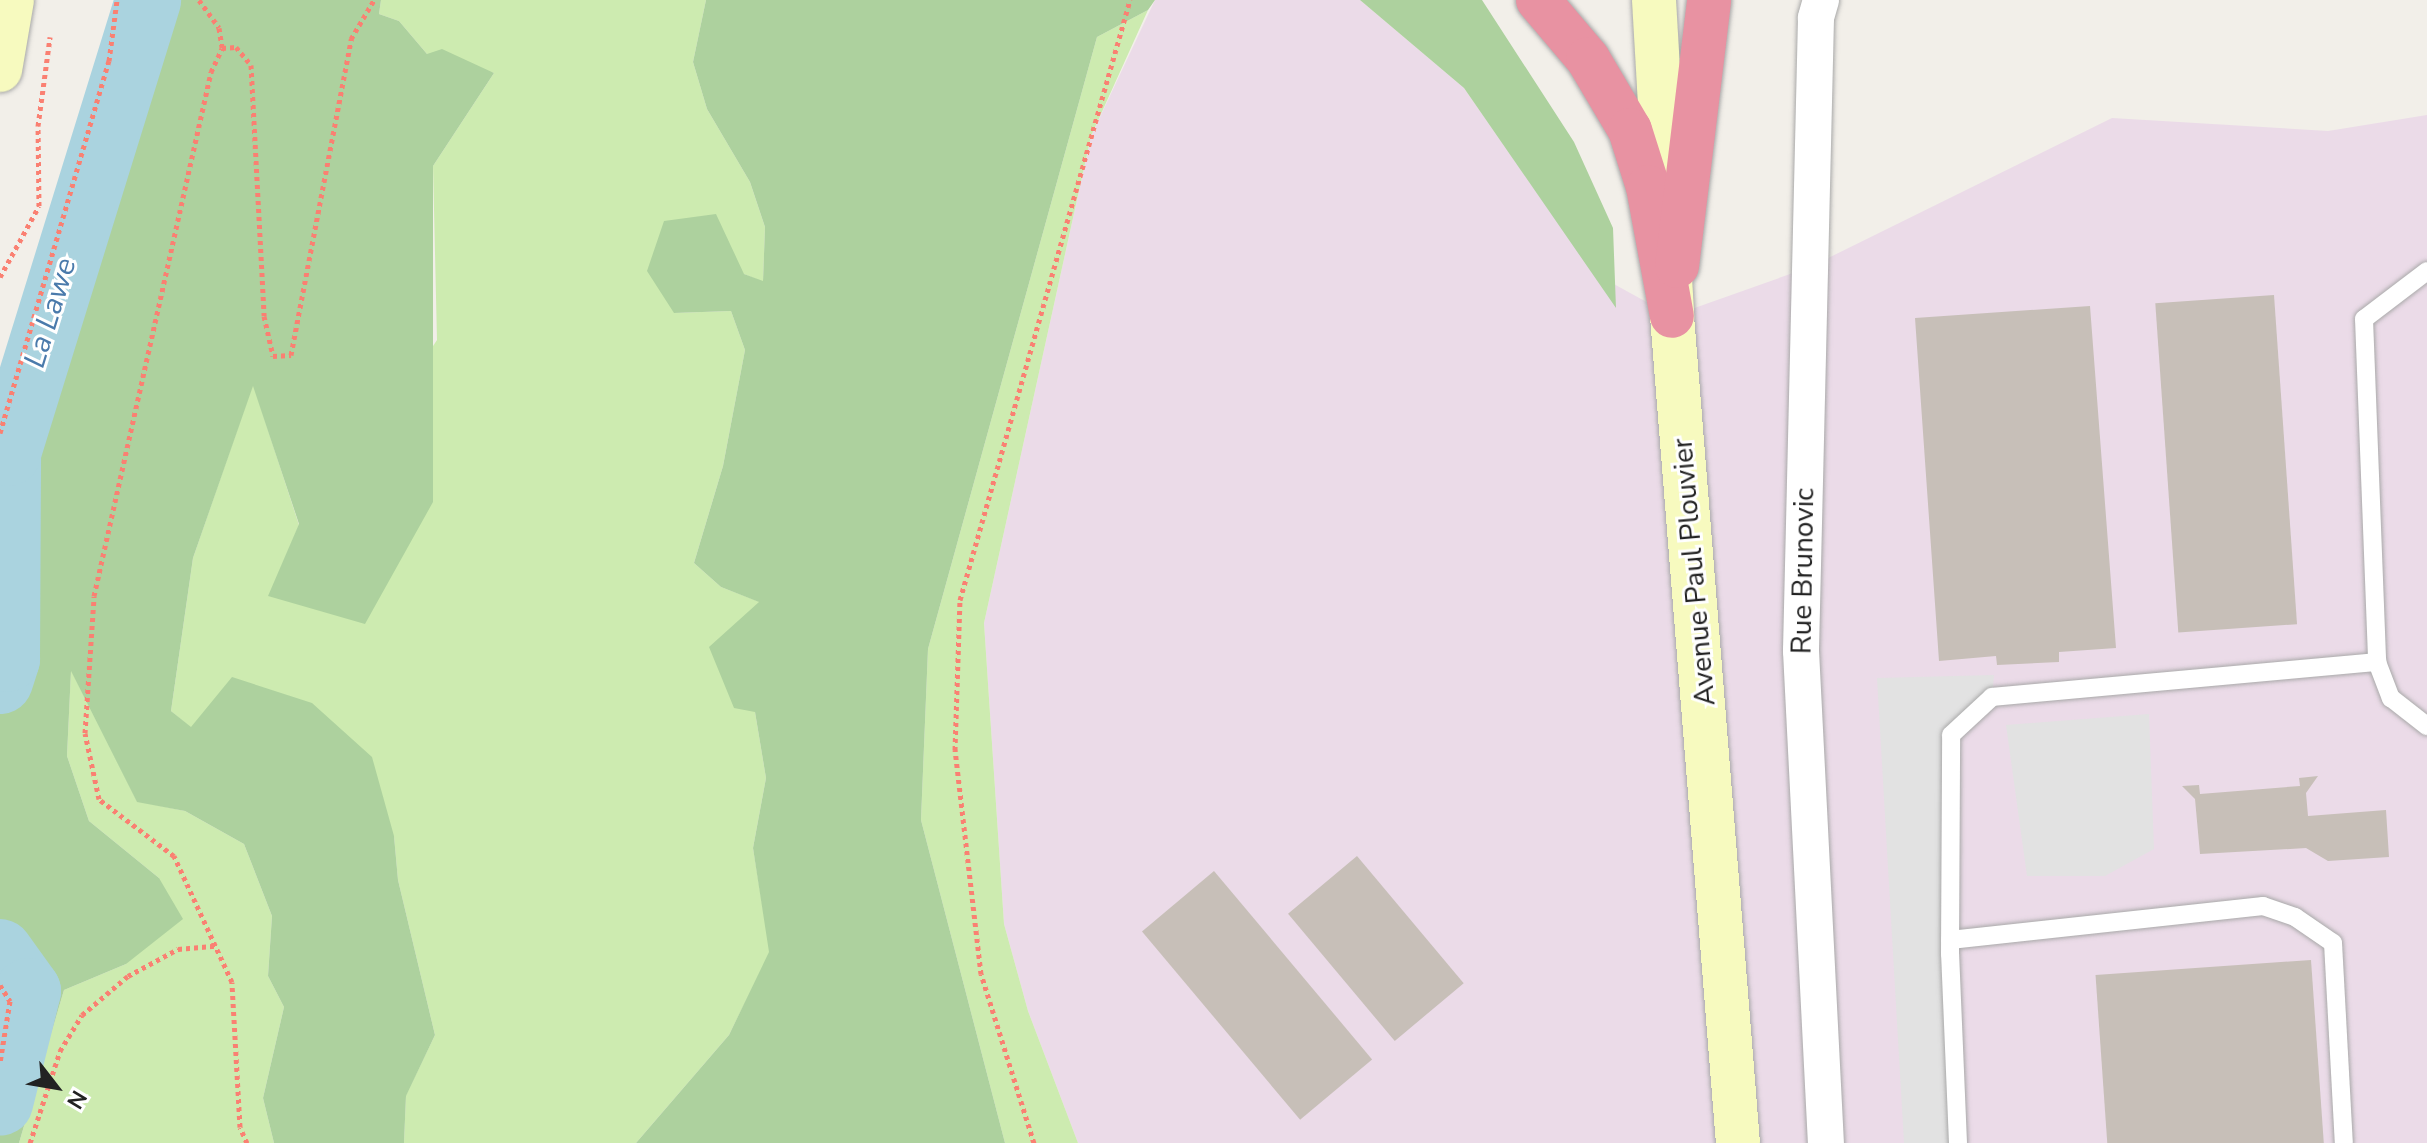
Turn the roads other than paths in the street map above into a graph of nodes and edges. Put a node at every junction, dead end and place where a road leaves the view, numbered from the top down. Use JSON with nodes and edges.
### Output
{"nodes":[{"id":1,"x":12,"y":0,"type":"edge"},
{"id":2,"x":1538,"y":0,"type":"edge"},
{"id":3,"x":1654,"y":0,"type":"edge"},
{"id":4,"x":1709,"y":0,"type":"edge"},
{"id":5,"x":1821,"y":0,"type":"edge"},
{"id":6,"x":0,"y":70,"type":"edge"},
{"id":7,"x":2427,"y":271,"type":"edge"},
{"id":8,"x":1672,"y":316,"type":"junction"},
{"id":9,"x":2377,"y":662,"type":"junction"},
{"id":10,"x":2427,"y":726,"type":"edge"},
{"id":11,"x":1950,"y":940,"type":"junction"},
{"id":12,"x":1738,"y":1143,"type":"edge"},
{"id":13,"x":1826,"y":1143,"type":"edge"},
{"id":14,"x":1958,"y":1143,"type":"edge"},
{"id":15,"x":2344,"y":1143,"type":"edge"}],
"edges":[{"from":1,"to":6,"type":"main road"},
{"from":2,"to":8,"type":"highway"},
{"from":3,"to":8,"type":"main road","name":"Avenue Paul Plouvier"},
{"from":4,"to":8,"type":"highway"},
{"from":5,"to":13,"type":"street","name":"Rue Brunovic"},
{"from":7,"to":9,"type":"lane"},
{"from":8,"to":12,"type":"main road","name":"Avenue Paul Plouvier"},
{"from":9,"to":10,"type":"lane"},
{"from":9,"to":11,"type":"lane"},
{"from":11,"to":14,"type":"lane"},
{"from":11,"to":15,"type":"lane"}]}
